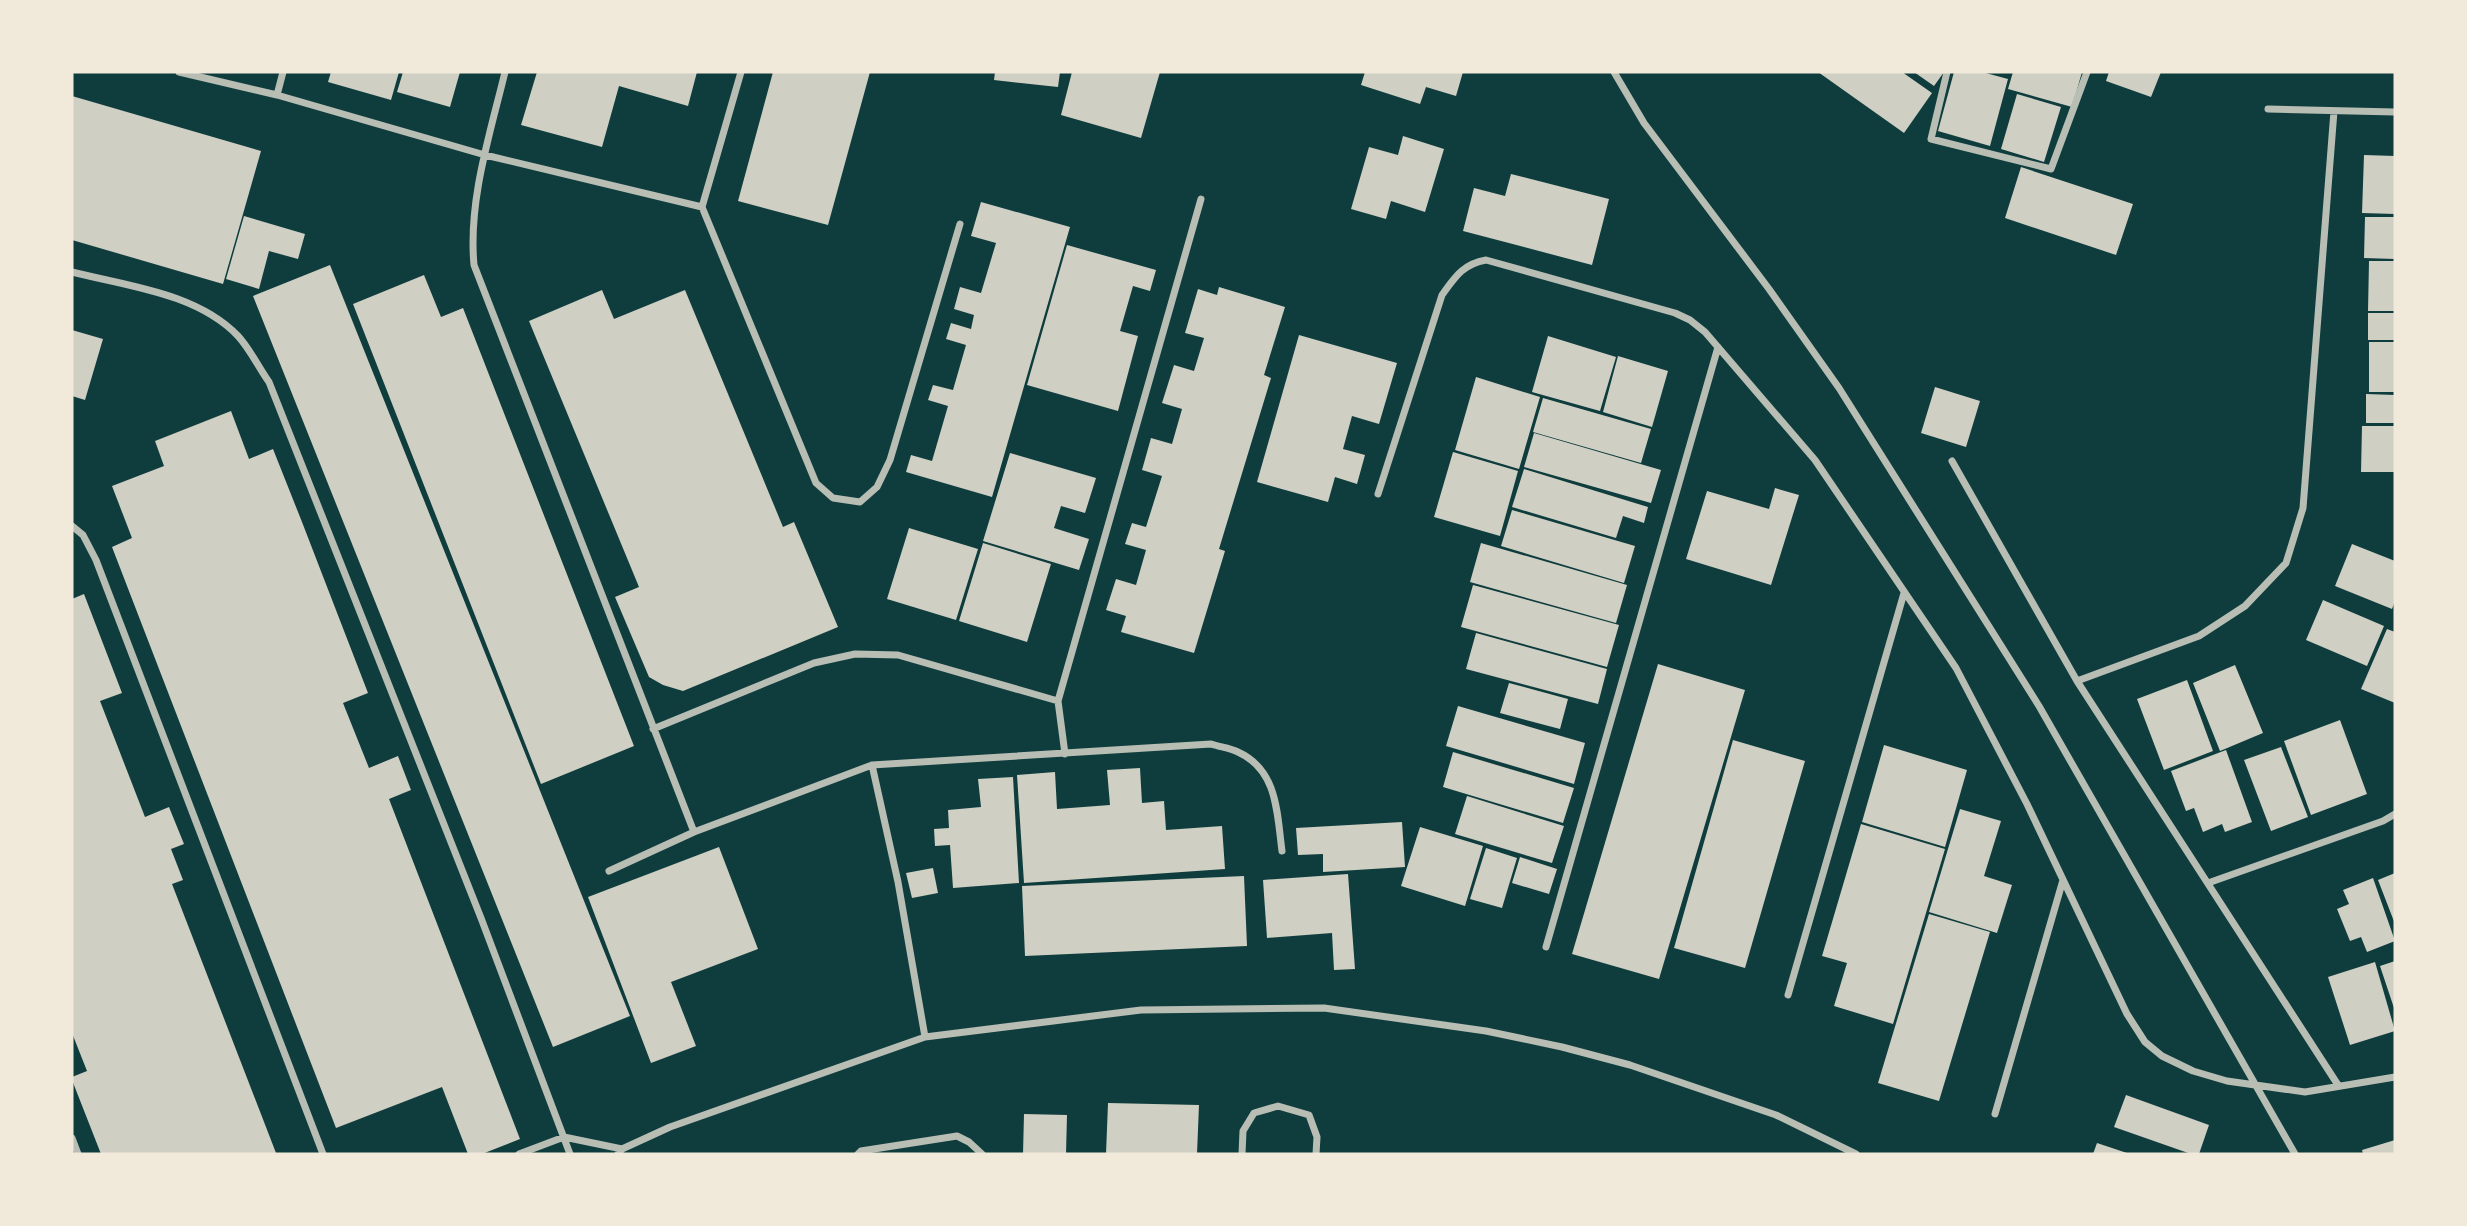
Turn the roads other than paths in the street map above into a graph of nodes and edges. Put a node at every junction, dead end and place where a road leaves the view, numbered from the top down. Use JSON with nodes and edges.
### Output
{"nodes":[{"id":1,"x":180,"y":72,"type":"edge"},
{"id":2,"x":283,"y":72,"type":"edge"},
{"id":3,"x":505,"y":72,"type":"edge"},
{"id":4,"x":741,"y":72,"type":"edge"},
{"id":5,"x":1614,"y":72,"type":"edge"},
{"id":6,"x":1947,"y":72,"type":"edge"},
{"id":7,"x":2087,"y":72,"type":"edge"},
{"id":8,"x":277,"y":94,"type":"junction"},
{"id":9,"x":2269,"y":109,"type":"dead end"},
{"id":10,"x":2334,"y":111,"type":"junction"},
{"id":11,"x":2395,"y":113,"type":"edge"},
{"id":12,"x":485,"y":155,"type":"junction"},
{"id":13,"x":1200,"y":199,"type":"dead end"},
{"id":14,"x":702,"y":207,"type":"junction"},
{"id":15,"x":960,"y":224,"type":"dead end"},
{"id":16,"x":72,"y":272,"type":"edge"},
{"id":17,"x":1718,"y":347,"type":"junction"},
{"id":18,"x":1952,"y":461,"type":"dead end"},
{"id":19,"x":1378,"y":494,"type":"dead end"},
{"id":20,"x":72,"y":526,"type":"edge"},
{"id":21,"x":1904,"y":593,"type":"junction"},
{"id":22,"x":2077,"y":681,"type":"junction"},
{"id":23,"x":1058,"y":701,"type":"junction"},
{"id":24,"x":653,"y":729,"type":"junction"},
{"id":25,"x":1065,"y":754,"type":"junction"},
{"id":26,"x":872,"y":765,"type":"junction"},
{"id":27,"x":2395,"y":814,"type":"edge"},
{"id":28,"x":694,"y":832,"type":"junction"},
{"id":29,"x":1282,"y":851,"type":"dead end"},
{"id":30,"x":609,"y":871,"type":"dead end"},
{"id":31,"x":2063,"y":880,"type":"junction"},
{"id":32,"x":2208,"y":883,"type":"junction"},
{"id":33,"x":1546,"y":947,"type":"dead end"},
{"id":34,"x":1788,"y":995,"type":"dead end"},
{"id":35,"x":925,"y":1037,"type":"junction"},
{"id":36,"x":2395,"y":1077,"type":"edge"},
{"id":37,"x":2338,"y":1085,"type":"junction"},
{"id":38,"x":1995,"y":1114,"type":"dead end"},
{"id":39,"x":564,"y":1137,"type":"junction"},
{"id":40,"x":72,"y":1138,"type":"edge"},
{"id":41,"x":620,"y":1152,"type":"edge"},
{"id":42,"x":78,"y":1154,"type":"edge"},
{"id":43,"x":323,"y":1154,"type":"edge"},
{"id":44,"x":519,"y":1154,"type":"edge"},
{"id":45,"x":570,"y":1154,"type":"edge"},
{"id":46,"x":858,"y":1154,"type":"edge"},
{"id":47,"x":982,"y":1154,"type":"edge"},
{"id":48,"x":1242,"y":1154,"type":"edge"},
{"id":49,"x":1315,"y":1154,"type":"edge"},
{"id":50,"x":1856,"y":1154,"type":"edge"},
{"id":51,"x":2295,"y":1154,"type":"edge"}],
"edges":[{"from":1,"to":8,"type":"street"},
{"from":2,"to":8,"type":"street"},
{"from":3,"to":12,"type":"street"},
{"from":4,"to":14,"type":"street"},
{"from":5,"to":51,"type":"street"},
{"from":6,"to":7,"type":"street"},
{"from":8,"to":12,"type":"street"},
{"from":9,"to":10,"type":"street"},
{"from":10,"to":11,"type":"street"},
{"from":10,"to":22,"type":"street"},
{"from":12,"to":14,"type":"street"},
{"from":12,"to":24,"type":"street"},
{"from":13,"to":23,"type":"street"},
{"from":14,"to":15,"type":"street"},
{"from":16,"to":39,"type":"street"},
{"from":17,"to":19,"type":"street"},
{"from":17,"to":21,"type":"street"},
{"from":17,"to":33,"type":"street"},
{"from":18,"to":22,"type":"street"},
{"from":20,"to":43,"type":"street"},
{"from":21,"to":31,"type":"street"},
{"from":21,"to":34,"type":"street"},
{"from":22,"to":32,"type":"street"},
{"from":23,"to":24,"type":"street"},
{"from":23,"to":25,"type":"street"},
{"from":24,"to":28,"type":"street"},
{"from":25,"to":26,"type":"street"},
{"from":25,"to":29,"type":"street"},
{"from":26,"to":28,"type":"street"},
{"from":26,"to":35,"type":"street"},
{"from":27,"to":32,"type":"street"},
{"from":28,"to":30,"type":"street"},
{"from":31,"to":37,"type":"street"},
{"from":31,"to":38,"type":"street"},
{"from":32,"to":37,"type":"street"},
{"from":35,"to":41,"type":"street"},
{"from":35,"to":50,"type":"street"},
{"from":36,"to":37,"type":"street"},
{"from":39,"to":41,"type":"street"},
{"from":39,"to":44,"type":"street"},
{"from":39,"to":45,"type":"street"},
{"from":40,"to":42,"type":"street"},
{"from":46,"to":47,"type":"street"},
{"from":48,"to":49,"type":"street"}]}
